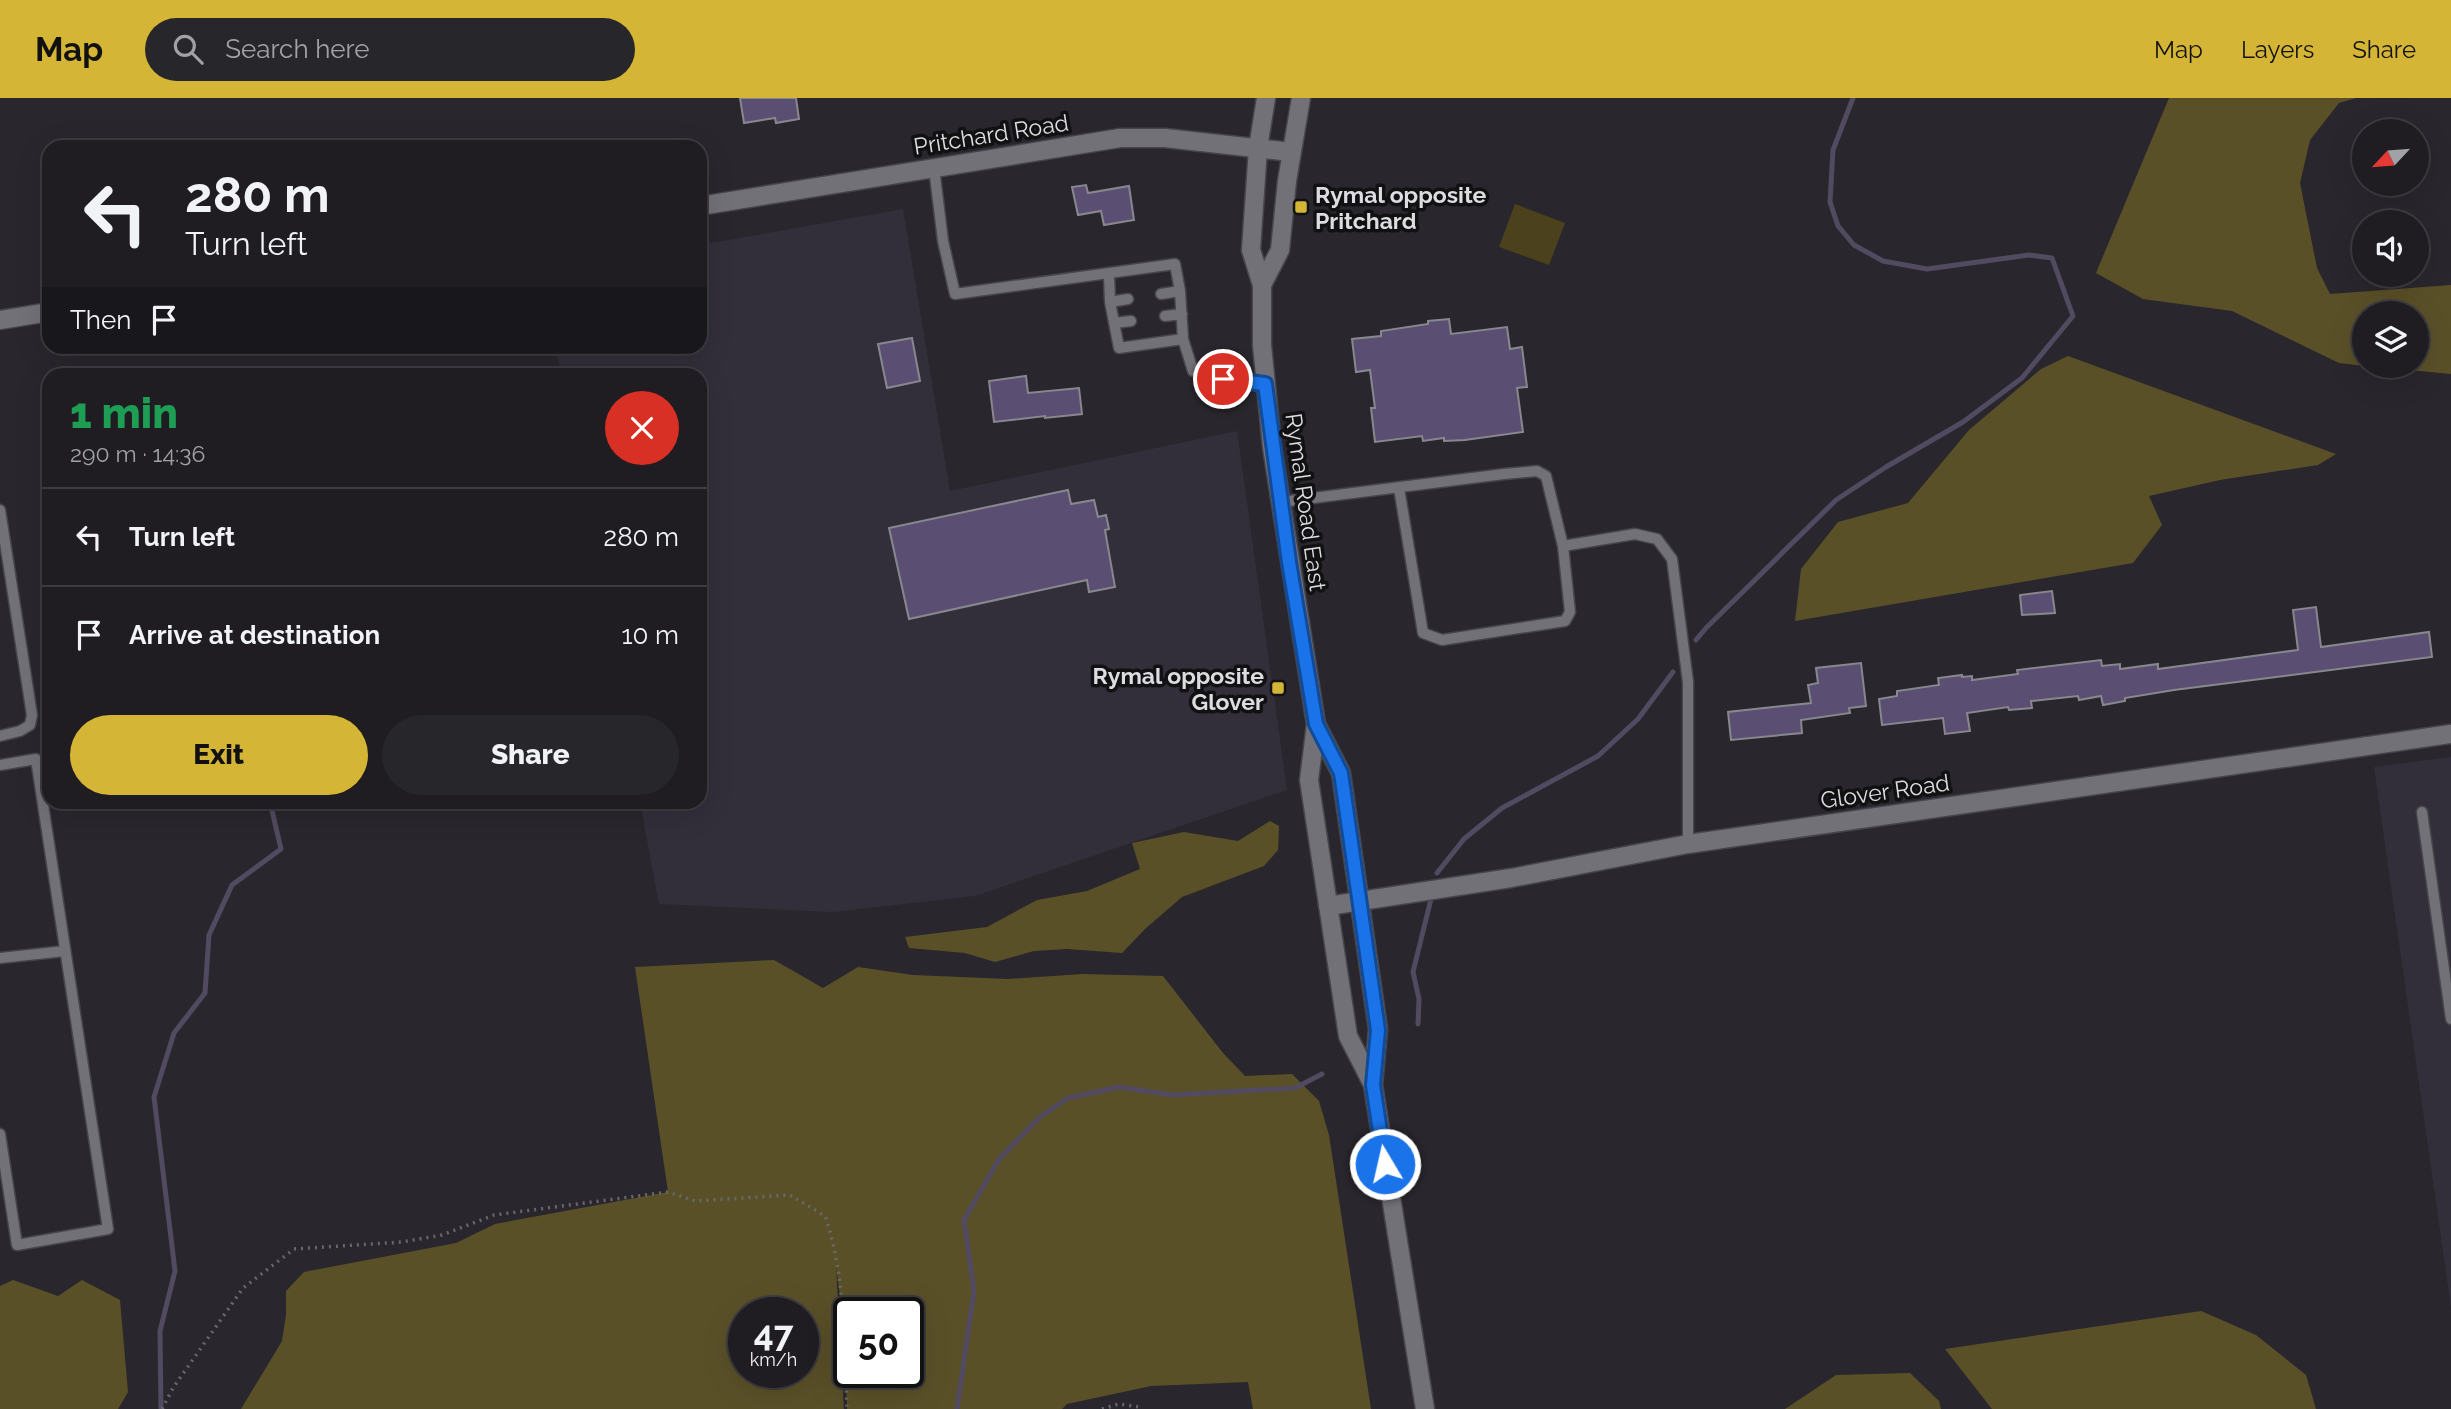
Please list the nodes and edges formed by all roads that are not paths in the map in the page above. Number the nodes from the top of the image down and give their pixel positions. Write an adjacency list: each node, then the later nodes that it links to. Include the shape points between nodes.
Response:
1 (1266, 98): 3 (main road, Rymal Road East)
2 (1301, 98): 4 (main road, Rymal Road East)
3 (1258, 148): 4 (main road, Pritchard Road); 5 (main road, Pritchard Road, via 1120,138); 8 (main road, Rymal Road East, via 1251,250)
4 (1291, 152): 8 (main road, Rymal Road East, via 1280,250)
5 (933, 168): 6 (main road, Pritchard Road); 7 (lane, via 955,294)
6 (707, 205)
7 (1109, 275): 9 (lane, via 1175,264); 12 (lane)
8 (1262, 285): 20 (main road, Rymal Road East)
9 (1180, 291): 10 (lane); 14 (lane)
10 (1161, 294)
11 (1128, 299): 12 (lane)
12 (1110, 302): 18 (lane)
13 (42, 313): 16 (main road)
14 (1182, 314): 15 (lane); 19 (lane)
15 (1165, 316)
16 (0, 320)
17 (1131, 321): 18 (lane)
18 (1114, 323): 19 (lane, via 1119,348)
19 (1183, 339): 20 (lane, via 1192,370 1209,377)
20 (1265, 384): 22 (main road, Rymal Road East)
21 (1399, 488): 22 (lane); 24 (lane, via 1537,471 1546,476); 24 (lane, via 1423,633 1442,640 1565,621 1570,612)
22 (1281, 502): 25 (main road, Rymal Road East)
23 (0, 510): 27 (lane, via 32,715 30,725)
24 (1563, 546): 32 (lane, via 1635,534 1657,539 1672,559 1688,682)
25 (1316, 724): 33 (main road, Rymal Road East, via 1341,773); 34 (main road, Rymal Road East, via 1309,780)
26 (2451, 734): 32 (main road, Glover Road)
27 (0, 736)
28 (0, 765): 29 (lane, via 36,759)
29 (42, 799)
30 (44, 809): 36 (lane)
31 (2422, 812): 35 (lane)
32 (1688, 844): 33 (main road, Glover Road)
33 (1360, 901): 34 (main road, Glover Road); 39 (main road, Rymal Road East, via 1378,1030)
34 (1328, 906): 39 (main road, Rymal Road East, via 1348,1036)
35 (2446, 950): 38 (lane)
36 (65, 951): 37 (lane); 40 (lane, via 108,1229 17,1245)
37 (0, 958)
38 (2451, 1018)
39 (1373, 1085): 41 (main road, Rymal Road East)
40 (0, 1134)
41 (1425, 1409)

